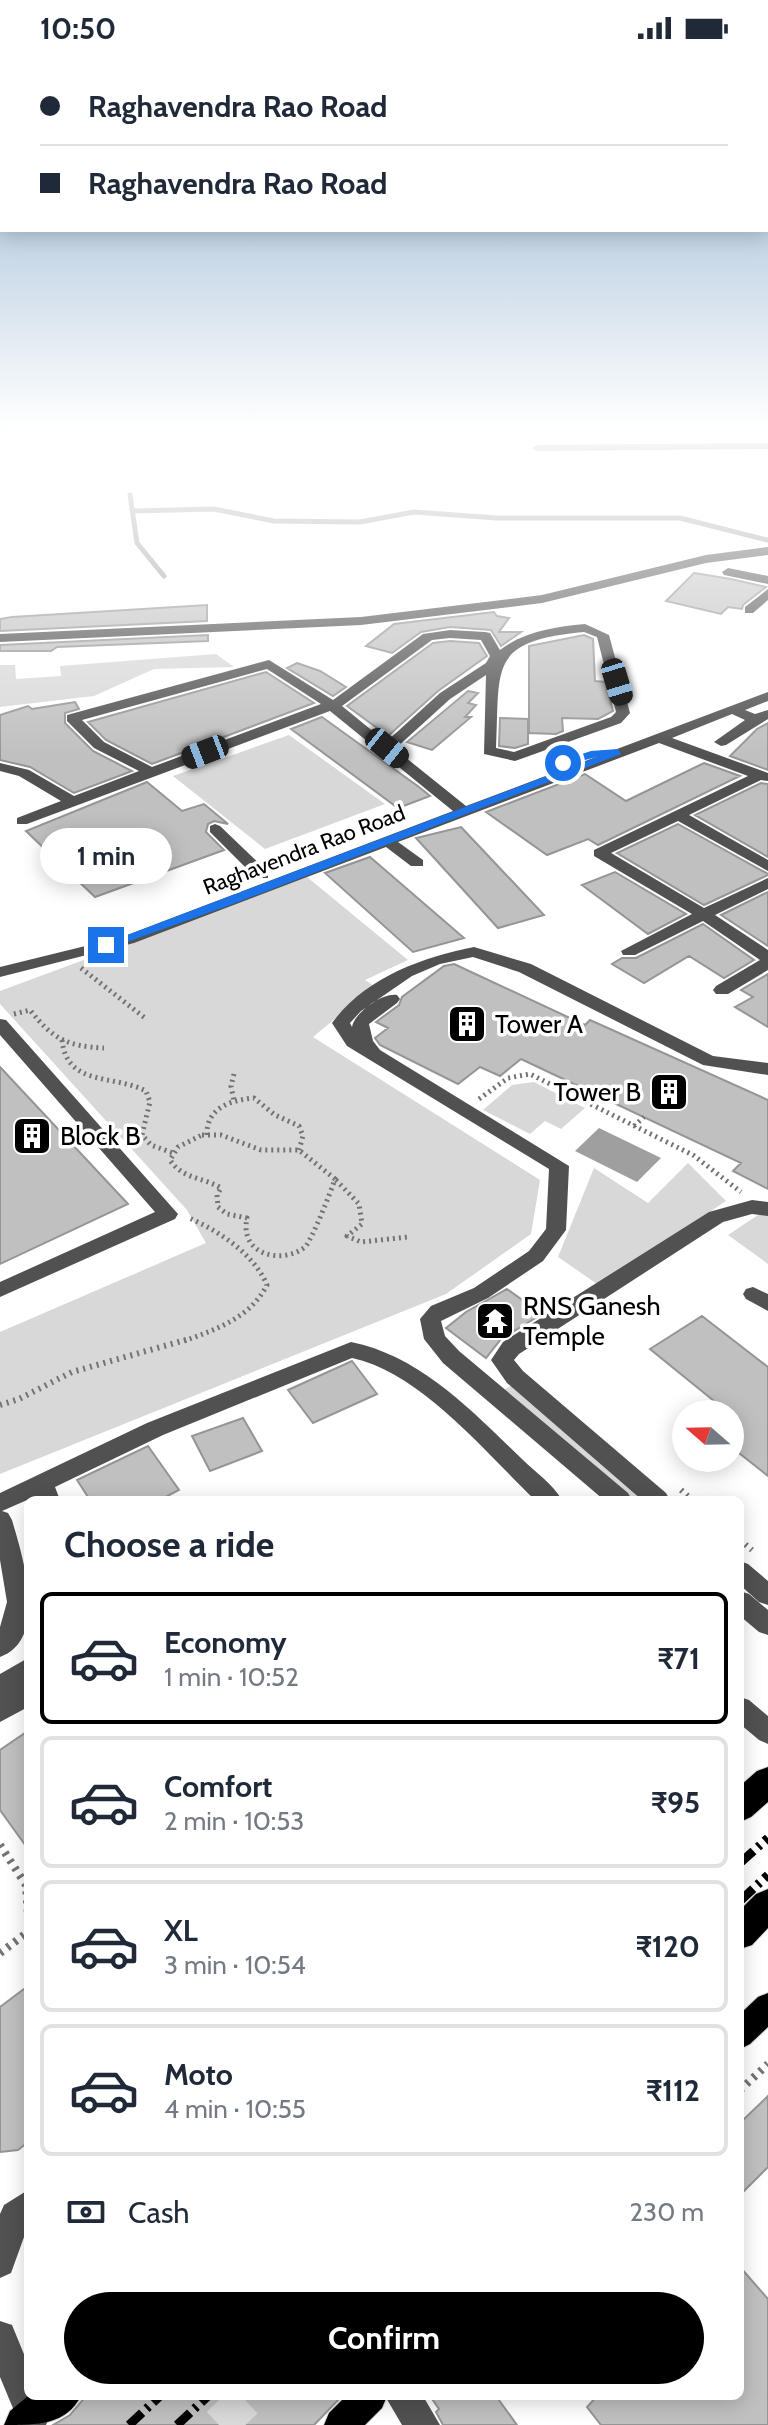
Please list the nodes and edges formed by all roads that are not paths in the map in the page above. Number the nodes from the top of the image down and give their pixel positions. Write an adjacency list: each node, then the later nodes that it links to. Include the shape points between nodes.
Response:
1 (768, 551): 9 (street, via 706,559 542,599 343,622)
2 (728, 572): 3 (street)
3 (768, 580)
4 (768, 593): 5 (street)
5 (749, 610)
6 (532, 623): 10 (street, via 527,634)
7 (456, 624): 8 (street)
8 (467, 636): 10 (street, via 485,636); 12 (street, via 428,637)
9 (0, 638)
10 (493, 651): 18 (street, via 497,656 491,666 445,696)
11 (768, 696): 13 (street, Raghavendra Rao Road)
12 (333, 706): 18 (street); 22 (street); 22 (street, via 269,664 72,718 99,745)
13 (731, 709): 14 (street); 16 (street, Raghavendra Rao Road)
14 (761, 717): 17 (street)
15 (571, 736): 15 (street, via 623,713 603,635 596,630 552,631 520,641 493,670 489,751 515,757); 20 (street)
16 (657, 737): 19 (street, Raghavendra Rao Road); 23 (street)
17 (721, 742)
18 (387, 748): 25 (street)
19 (618, 752): 20 (street, Raghavendra Rao Road); 25 (street, Raghavendra Rao Road)
20 (591, 754): 25 (street, Raghavendra Rao Road)
21 (0, 767): 24 (street, via 24,773)
22 (151, 772): 24 (street)
23 (764, 777): 26 (street)
24 (74, 802): 27 (street)
25 (458, 806): 29 (street, Raghavendra Rao Road); 32 (street, Raghavendra Rao Road)
26 (678, 815): 31 (street); 34 (street, via 599,853)
27 (22, 821)
28 (215, 829): 32 (street)
29 (387, 841): 30 (street); 38 (street, Raghavendra Rao Road, via 128,940)
30 (417, 863)
31 (768, 866)
32 (262, 875): 36 (street, Raghavendra Rao Road, via 106,933)
33 (768, 883): 34 (street)
34 (703, 914): 35 (street); 37 (street)
35 (629, 951)
36 (0, 958)
37 (768, 961): 39 (street)
38 (0, 972)
39 (722, 990)
40 (391, 999): 42 (street, via 360,1023 364,1041)
41 (1, 1025): 45 (street, via 168,1214)
42 (375, 1055): 43 (street, via 353,1042 341,1023 355,1007 406,972 474,952 525,968 709,1061); 47 (street, via 559,1166 556,1230 536,1256 430,1319 435,1339)
43 (768, 1069)
44 (760, 1208): 46 (street, via 716,1217 511,1348 502,1360)
45 (0, 1290)
46 (515, 1377): 47 (street); 53 (street)
47 (490, 1391): 52 (street)
48 (46, 1490): 50 (street); 51 (street, via 155,1429 351,1350 363,1350 427,1387)
49 (24, 1496): 54 (street)
50 (25, 1496)
51 (546, 1496)
52 (615, 1496)
53 (653, 1496)
54 (0, 1503)
55 (0, 1520): 60 (street, via 20,1605 14,1629)
56 (744, 1574): 57 (street)
57 (768, 1595)
58 (744, 1604): 59 (street)
59 (768, 1625)
60 (0, 1646)
61 (24, 1672): 62 (street)
62 (0, 1687)
63 (24, 1696): 64 (street)
64 (0, 1711)
65 (744, 1711): 66 (street)
66 (768, 1732)
67 (768, 1905): 68 (highway)
68 (744, 1929)
69 (768, 2007): 70 (main road)
70 (744, 2030)
71 (22, 2211): 72 (street)
72 (0, 2262)
73 (0, 2337): 74 (street)
74 (24, 2372)
75 (366, 2400): 77 (main road)
76 (405, 2400): 78 (street)
77 (341, 2425)
78 (423, 2425)

